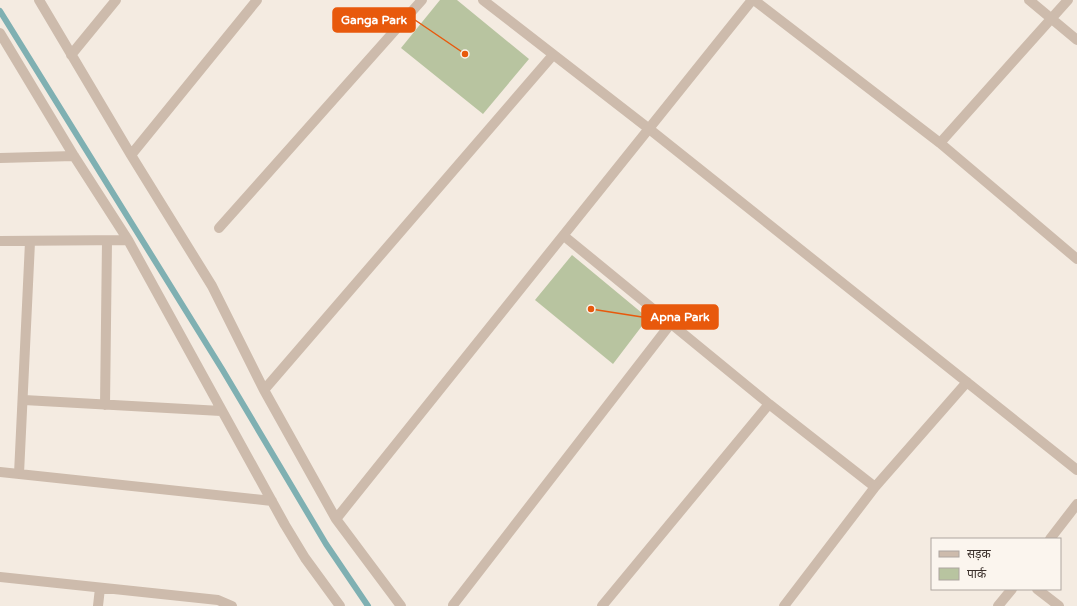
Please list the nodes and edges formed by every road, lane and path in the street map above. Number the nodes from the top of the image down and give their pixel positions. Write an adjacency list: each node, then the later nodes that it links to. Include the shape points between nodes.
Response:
1 (39, 0): 12 (street)
2 (116, 0): 12 (street)
3 (257, 0): 16 (street)
4 (422, 0): 19 (street)
5 (483, 0): 13 (street)
6 (753, 0): 14 (street); 15 (street)
7 (1029, 0): 9 (street)
8 (1068, 0): 9 (street)
9 (1052, 19): 11 (street); 15 (street)
10 (0, 33): 17 (street)
11 (1077, 40)
12 (71, 55): 16 (street)
13 (553, 55): 14 (street); 28 (street)
14 (648, 128): 20 (street); 27 (street)
15 (940, 143): 25 (street)
16 (131, 155): 28 (street, via 212,286)
17 (74, 156): 18 (street); 21 (street)
18 (0, 158)
19 (220, 228)
20 (564, 236): 26 (street); 39 (street)
21 (128, 240): 23 (street); 32 (street)
22 (0, 241): 24 (street)
23 (107, 241): 24 (street); 31 (street)
24 (30, 242): 29 (street)
25 (1077, 258)
26 (672, 322): 30 (street); 45 (street)
27 (967, 382): 33 (street); 36 (street)
28 (264, 390): 39 (street)
29 (24, 400): 31 (street); 35 (street)
30 (769, 404): 36 (street); 50 (street)
31 (105, 405): 32 (street)
32 (222, 411): 37 (street)
33 (1077, 470)
34 (0, 472): 35 (street)
35 (20, 474): 37 (street)
36 (875, 487): 51 (street)
37 (272, 501): 48 (street, via 305,558)
38 (1077, 504): 40 (street)
39 (336, 519): 49 (street)
40 (1051, 538)
41 (0, 577): 42 (street)
42 (100, 588): 46 (street); 47 (street, via 218,600)
43 (1011, 590): 52 (street)
44 (1038, 590): 53 (street)
45 (453, 605)
46 (98, 606)
47 (232, 606)
48 (340, 606)
49 (401, 606)
50 (602, 606)
51 (784, 606)
52 (998, 606)
53 (1059, 606)

